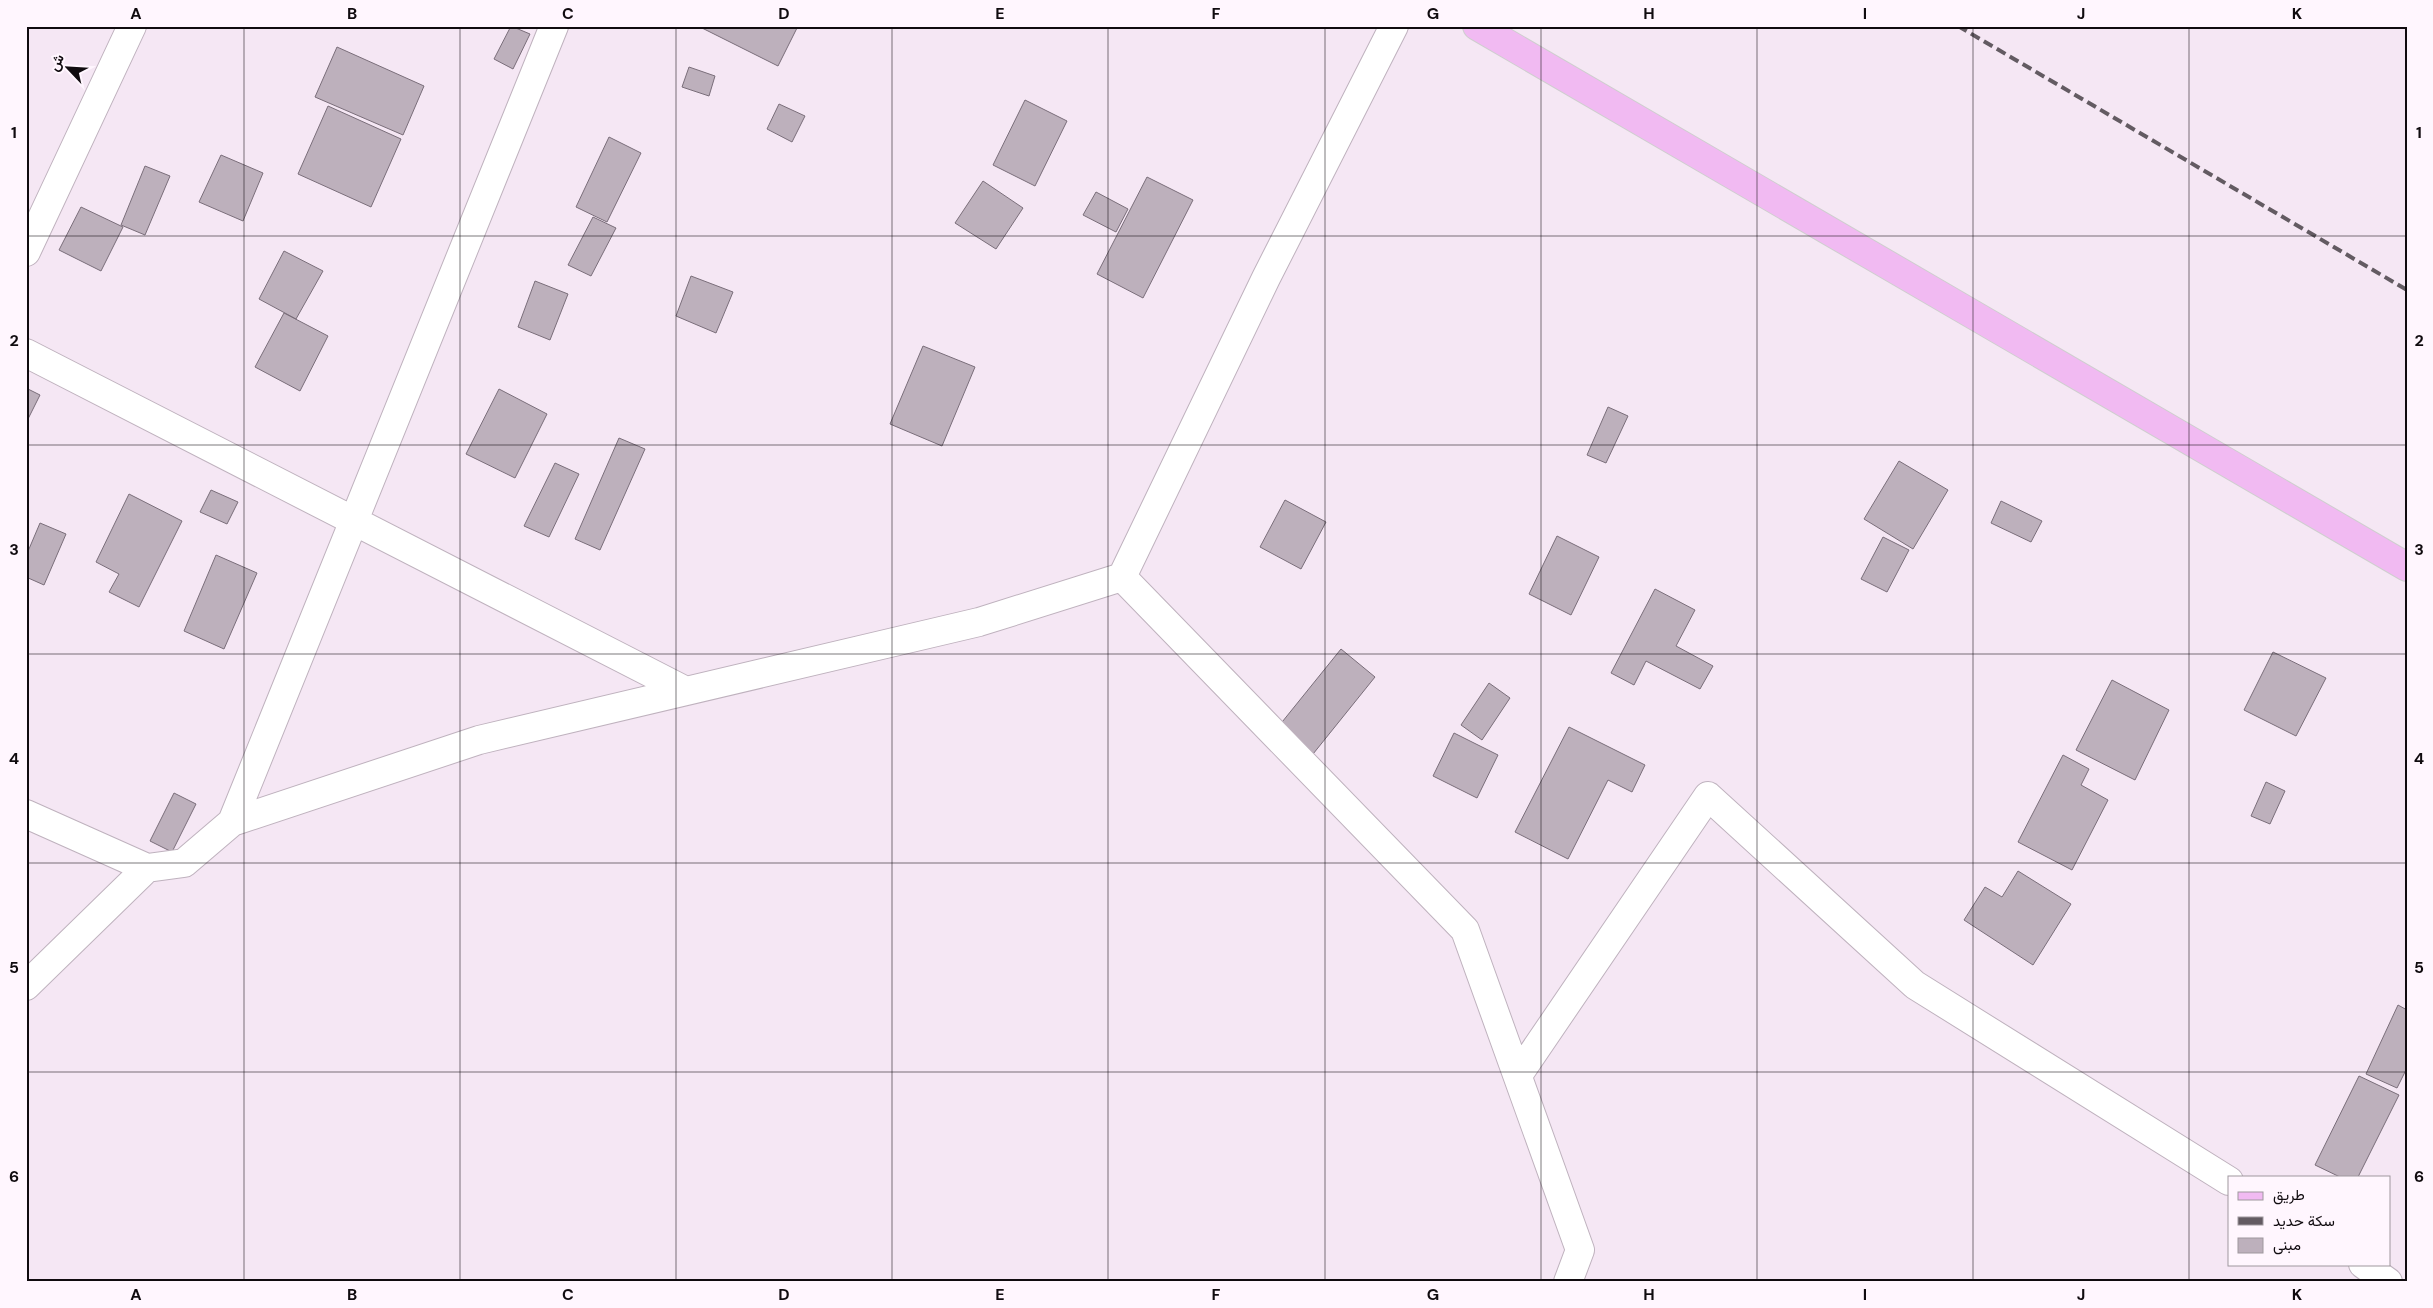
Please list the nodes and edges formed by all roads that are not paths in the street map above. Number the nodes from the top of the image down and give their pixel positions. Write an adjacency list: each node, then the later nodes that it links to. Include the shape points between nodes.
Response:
1 (132, 26): 5 (street)
2 (554, 26): 7 (street)
3 (1394, 26): 9 (street, via 1266,278)
4 (1477, 26): 8 (main road)
5 (26, 252)
6 (26, 353): 7 (street)
7 (354, 522): 10 (street); 12 (street)
8 (2407, 567)
9 (1122, 577): 10 (street, via 979,622); 15 (street, via 1465,930)
10 (686, 691): 12 (street, via 479,740)
11 (26, 814): 13 (street)
12 (232, 822): 13 (street, via 184,863)
13 (147, 868): 14 (street)
14 (26, 986)
15 (1518, 1075): 16 (street, via 1708,796 1915,985); 18 (street, via 1580,1250)
16 (2228, 1180)
17 (2366, 1266): 19 (street)
18 (1568, 1282)
19 (2388, 1282)

